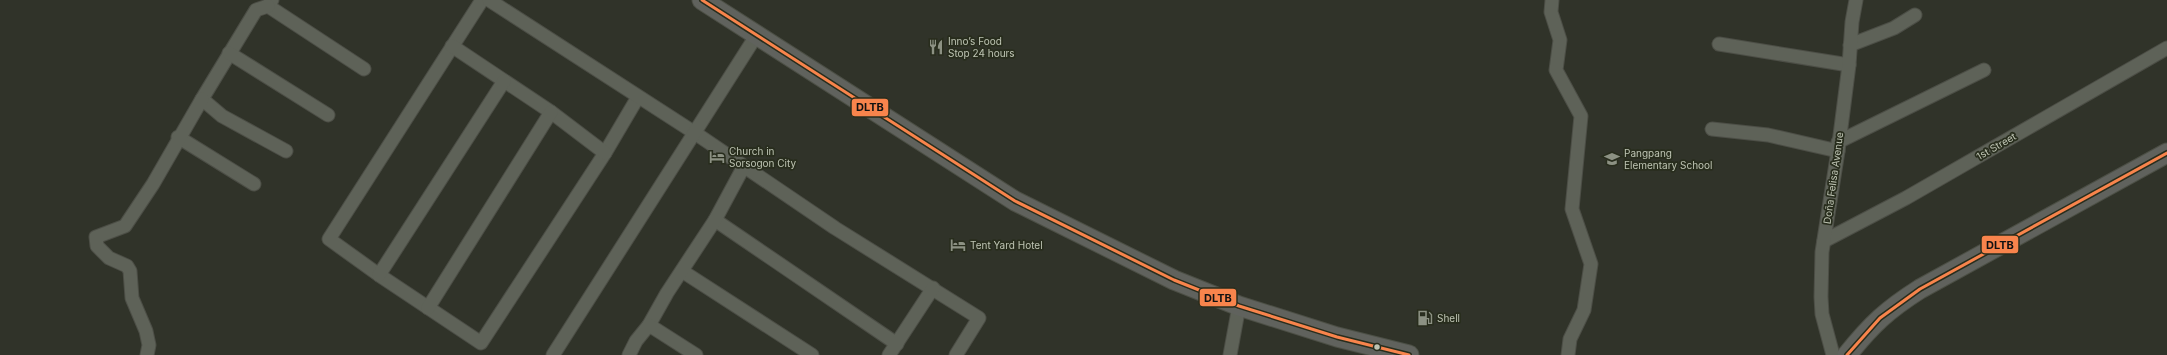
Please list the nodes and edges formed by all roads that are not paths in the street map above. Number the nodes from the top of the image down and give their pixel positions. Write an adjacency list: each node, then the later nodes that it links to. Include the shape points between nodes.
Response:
1 (482, 0): 11 (street)
2 (489, 0): 18 (street)
3 (702, 0): 8 (highway)
4 (1552, 0): 49 (street, via 1551,12 1560,40 1556,70 1581,116 1572,209 1591,264 1584,310 1570,339)
5 (1856, 0): 10 (street, Doña Felisa Avenue)
6 (270, 3): 13 (street, via 256,10); 15 (street)
7 (1915, 15): 10 (street, via 1894,28)
8 (756, 36): 23 (street); 36 (highway, via 1015,201 1174,280)
9 (1719, 44): 14 (street)
10 (1850, 45): 14 (street, Doña Felisa Avenue)
11 (452, 46): 17 (street); 34 (street, via 329,239)
12 (2167, 48): 32 (street, 1st Street, via 1906,198)
13 (229, 53): 19 (street); 21 (street)
14 (1849, 65): 25 (street, Doña Felisa Avenue)
15 (364, 69)
16 (1984, 70): 25 (street)
17 (504, 81): 20 (street); 34 (street)
18 (638, 97): 23 (street); 27 (street)
19 (202, 99): 24 (street); 26 (street, via 222,116)
20 (551, 112): 27 (street); 37 (street)
21 (328, 115)
22 (1712, 129): 25 (street)
23 (695, 133): 29 (street); 41 (street)
24 (178, 138): 30 (street); 40 (street, via 151,187 125,226 96,237 96,246 109,258 127,266 130,271 132,298 149,346)
25 (1838, 147): 32 (street, Doña Felisa Avenue)
26 (286, 151)
27 (605, 153): 37 (street, via 481,344)
28 (2167, 153): 51 (highway, via 1920,288 1888,310)
29 (743, 168): 31 (street); 35 (street, via 834,228)
30 (254, 184)
31 (715, 220): 33 (street); 39 (street)
32 (1824, 241): 50 (street, Doña Felisa Avenue, via 1822,314)
33 (682, 271): 38 (street); 44 (street)
34 (379, 275): 37 (street)
35 (933, 288): 39 (street); 46 (street, via 979,318)
36 (1239, 306): 47 (street); 48 (highway, via 1337,337)
37 (428, 308)
38 (649, 324): 42 (street); 43 (street)
39 (897, 344): 45 (street)
40 (147, 355)
41 (553, 355)
42 (629, 355)
43 (696, 355)
44 (812, 355)
45 (889, 355)
46 (956, 355)
47 (1230, 355)
48 (1409, 355)
49 (1568, 355)
50 (1833, 355)
51 (1847, 355)

